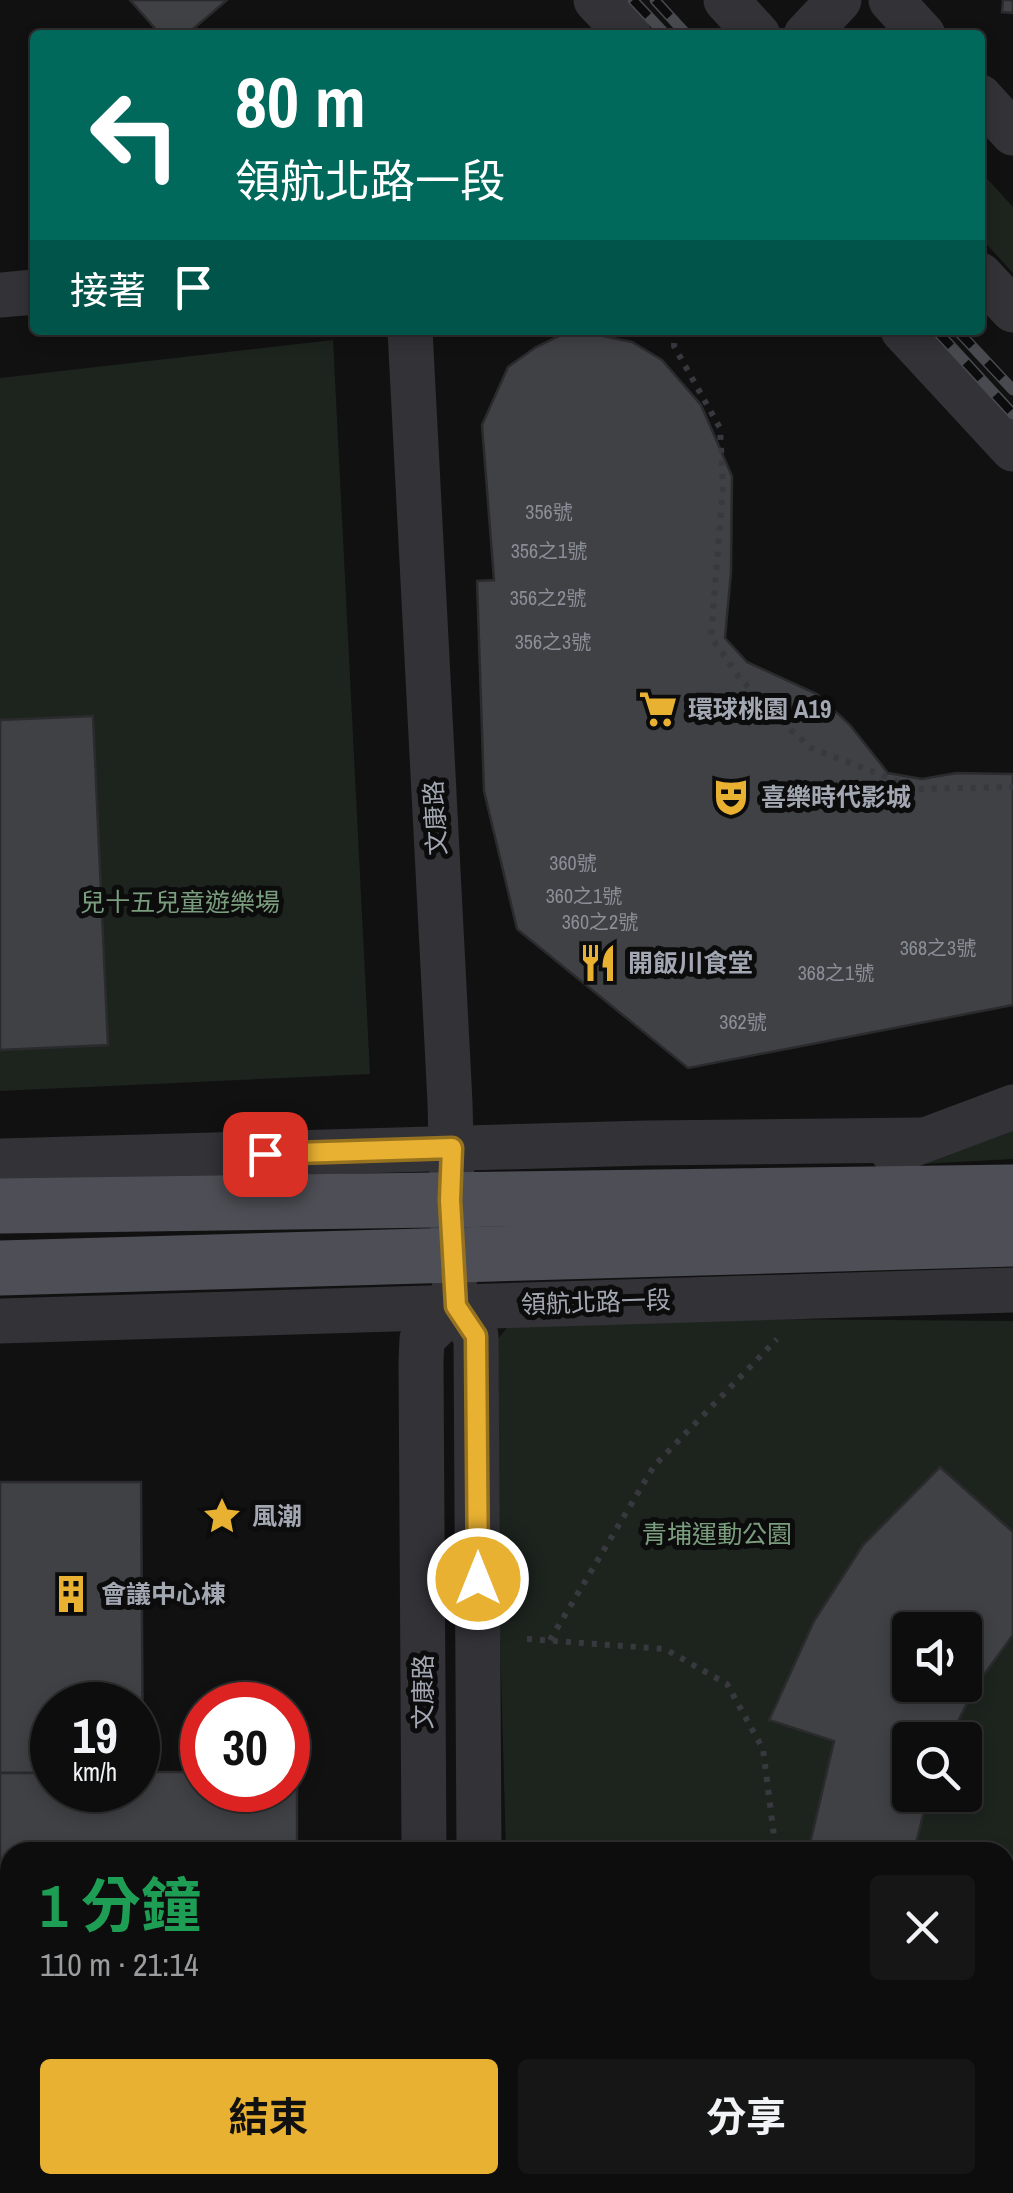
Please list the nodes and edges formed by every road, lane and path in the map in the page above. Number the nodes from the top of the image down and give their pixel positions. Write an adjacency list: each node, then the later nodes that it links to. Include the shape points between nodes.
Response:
1 (596, 0): 5 (street)
2 (726, 0): 6 (street)
3 (839, 0): 7 (street)
4 (891, 0): 8 (street)
5 (624, 30)
6 (753, 30)
7 (811, 30)
8 (919, 30)
9 (985, 102): 10 (street)
10 (1013, 133)
11 (985, 280): 14 (street)
12 (30, 292): 13 (street)
13 (0, 295)
14 (1013, 310)
15 (410, 335): 24 (street, 文康路)
16 (675, 335): 19 (path, via 674,346 720,428 723,486 711,636 739,677 811,748 918,789)
17 (908, 335): 18 (street)
18 (1013, 449)
19 (1013, 788)
20 (1013, 1107): 21 (street)
21 (922, 1140): 22 (street); 26 (street, via 887,1154)
22 (647, 1143): 24 (street); 26 (street)
23 (0, 1161): 24 (street)
24 (451, 1174): 26 (main road); 27 (main road); 30 (street, 文康路)
25 (1013, 1192): 26 (main road)
26 (838, 1195)
27 (0, 1206)
28 (1013, 1238): 30 (main road, 領航北路一段)
29 (0, 1268): 30 (main road, 領航北路一段)
30 (454, 1282): 31 (street, 領航北路一段); 32 (street, 領航北路一段); 36 (street, 文康路, via 422,1339); 37 (street, 文康路, via 476,1336)
31 (1013, 1290)
32 (0, 1321)
33 (777, 1339): 35 (path, via 654,1466)
34 (528, 1638): 35 (path)
35 (550, 1640): 38 (path, via 665,1649 727,1684 763,1748)
36 (424, 1842)
37 (479, 1842)
38 (775, 1842)

